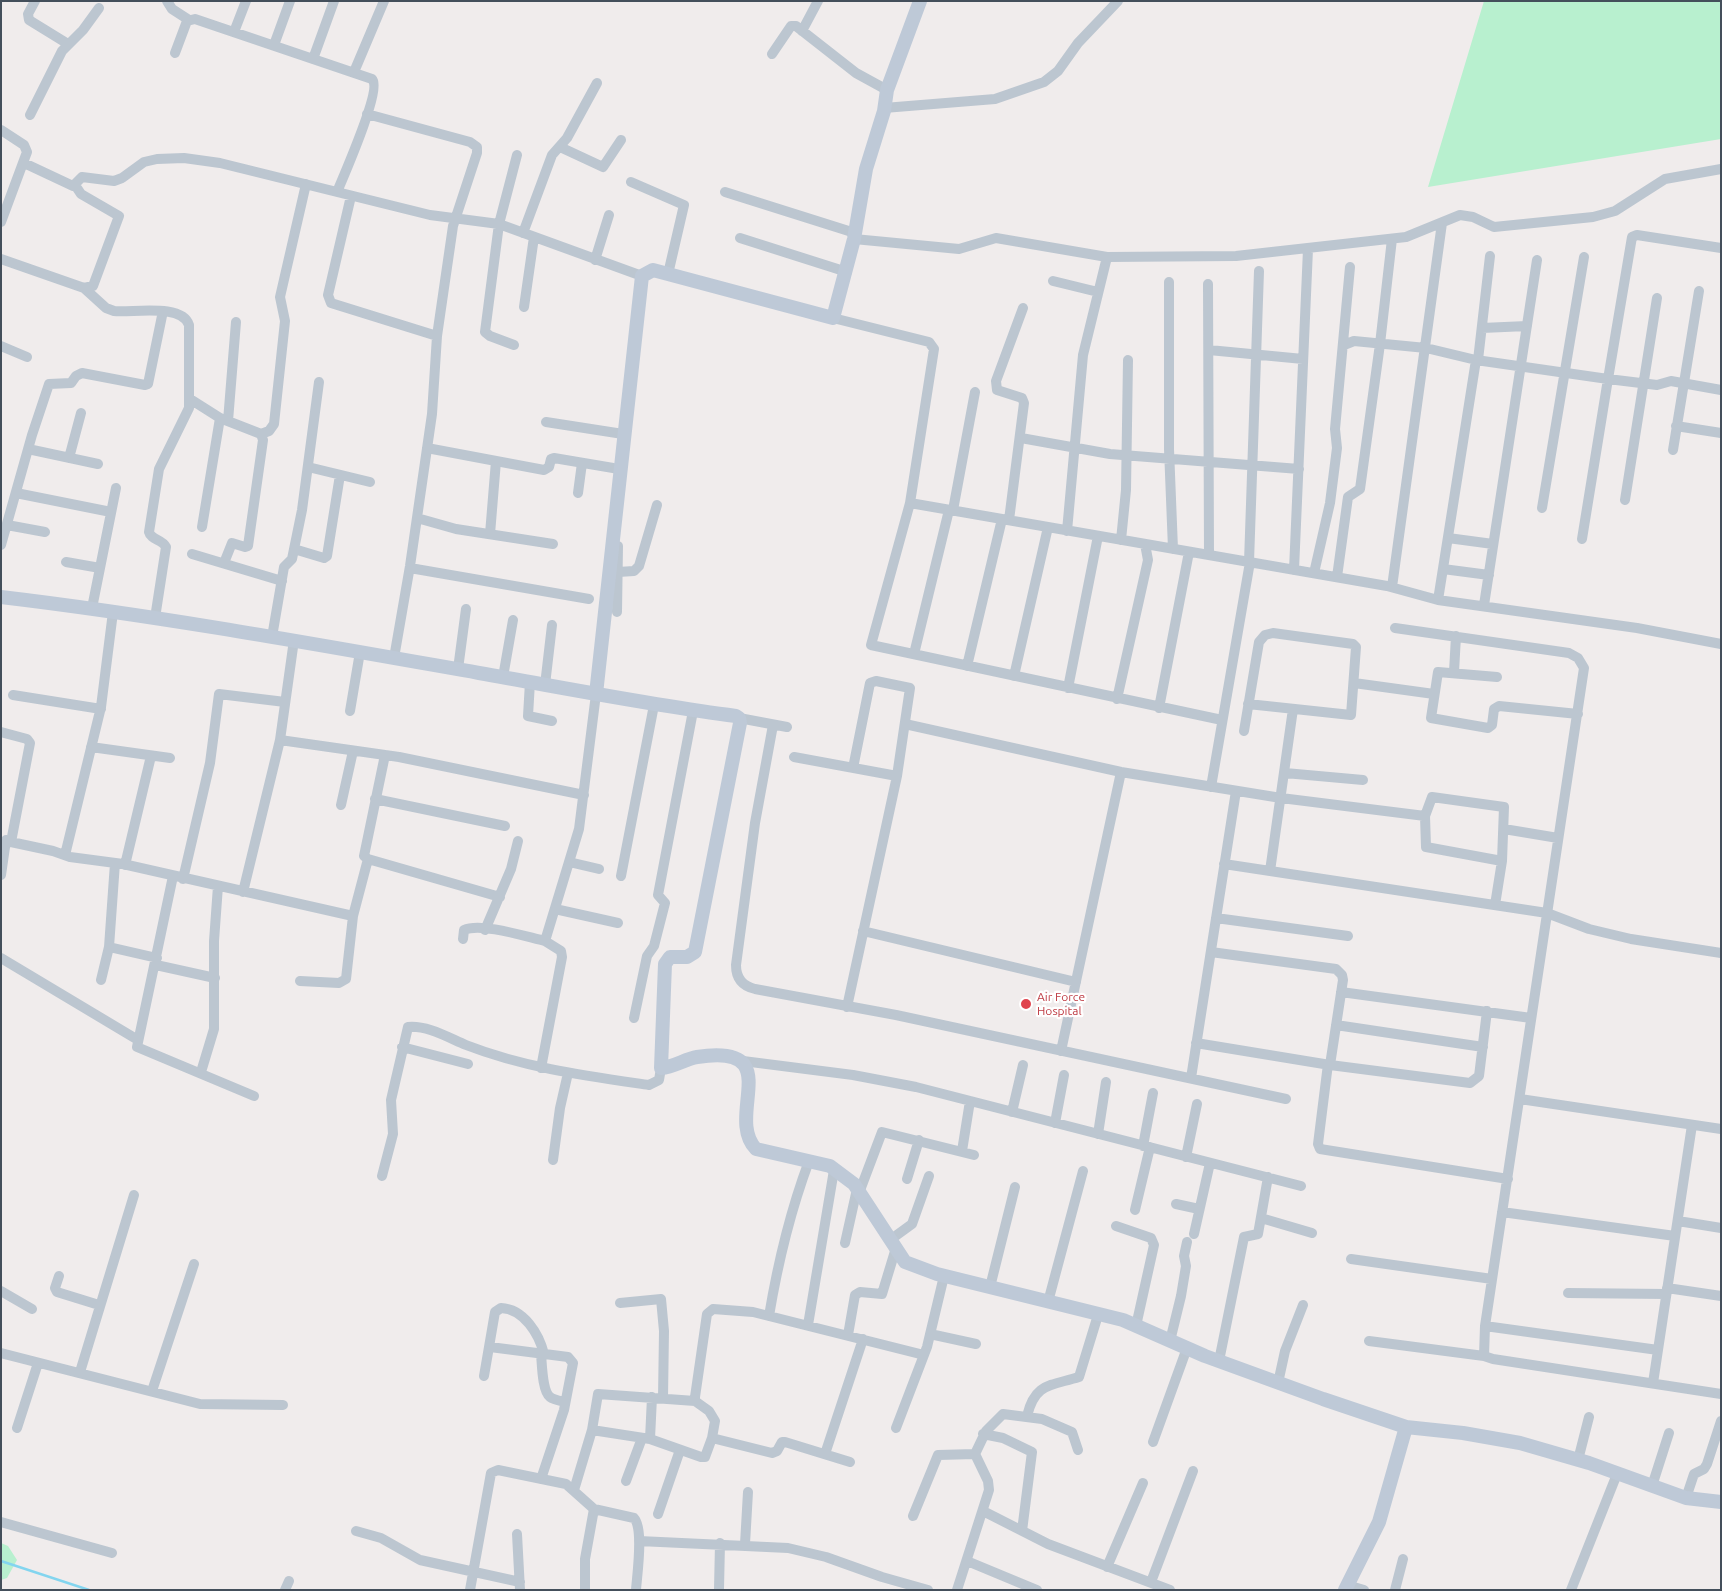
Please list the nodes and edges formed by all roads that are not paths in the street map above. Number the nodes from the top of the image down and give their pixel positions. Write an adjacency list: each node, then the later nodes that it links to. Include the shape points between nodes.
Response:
1 (35, 1): 14 (street, via 28,14 29,20)
2 (167, 1): 11 (street, via 172,9)
3 (246, 1): 13 (street)
4 (290, 1): 15 (street)
5 (334, 1): 18 (street)
6 (384, 1): 19 (street)
7 (818, 1): 12 (street)
8 (920, 1): 21 (street)
9 (1118, 1): 22 (street, via 1078,43 1058,71 1044,82 995,99)
10 (99, 8): 14 (street)
11 (189, 20): 13 (street, via 195,19); 16 (street)
12 (802, 31): 17 (street, via 791,26); 21 (street, via 856,73)
13 (234, 32): 15 (street)
14 (68, 44): 24 (street)
15 (274, 46): 18 (street)
16 (175, 53)
17 (772, 54)
18 (313, 59): 19 (street)
19 (354, 72): 23 (street, via 375,82)
20 (597, 83): 27 (street)
21 (887, 90): 22 (street)
22 (884, 108): 43 (street, via 866,169)
23 (367, 114): 34 (street); 38 (street, via 474,144 478,153)
24 (30, 115)
25 (1, 130): 29 (street, via 24,145 27,152)
26 (621, 140): 27 (street, via 603,167)
27 (560, 147): 42 (street, via 552,155)
28 (517, 155): 41 (street)
29 (24, 163): 33 (street, via 71,186); 39 (street)
30 (1721, 169): 40 (street, via 1665,179 1615,211 1593,217 1494,227 1460,216)
31 (631, 182): 58 (street, via 684,205)
32 (306, 184): 33 (street, via 220,163 184,158 150,160 122,178 105,181 82,177); 34 (street); 100 (street, via 280,297 285,321 274,424 270,430)
33 (75, 185): 63 (street, via 81,194 120,216 93,286)
34 (337, 192): 36 (street)
35 (725, 192): 43 (street)
36 (351, 196): 38 (street); 74 (street, via 329,299 334,305)
37 (609, 215): 53 (street)
38 (456, 220): 41 (street); 74 (street, via 452,226)
39 (1, 222)
40 (1442, 223): 46 (street); 79 (street)
41 (499, 224): 42 (street); 76 (street, via 485,332)
42 (523, 233): 44 (street)
43 (855, 236): 50 (street, via 959,249 996,238); 57 (street)
44 (534, 237): 53 (street); 67 (street)
45 (740, 238): 57 (street)
46 (1392, 239): 48 (street); 75 (street)
47 (1721, 248): 88 (street, via 1637,236 1632,238)
48 (1308, 249): 50 (street, via 1236,256); 83 (street)
49 (1490, 256): 73 (street)
50 (1107, 257): 65 (street)
51 (1584, 257): 87 (street)
52 (1, 259): 63 (street)
53 (595, 260): 59 (street)
54 (1538, 260): 72 (street)
55 (1350, 267): 77 (street)
56 (1259, 271): 81 (street)
57 (846, 272): 70 (street)
58 (668, 274): 59 (street, via 653,270); 70 (street)
59 (642, 276): 101 (street)
60 (1053, 280): 65 (street)
61 (1169, 282): 109 (street)
62 (1208, 284): 80 (street)
63 (84, 288): 69 (street, via 114,312)
64 (1699, 291): 90 (street)
65 (1098, 292): 103 (street, via 1083,355)
66 (1657, 298): 91 (street)
67 (524, 307)
68 (1023, 308): 102 (street, via 995,385 1000,392 1024,400)
69 (163, 311): 94 (street, via 183,317 189,325); 105 (street, via 148,384 82,373 71,382 52,382 47,387)
70 (833, 318): 124 (street, via 929,342 934,349)
71 (236, 322): 96 (street)
72 (1526, 326): 73 (street); 86 (street)
73 (1482, 328): 85 (street)
74 (437, 336): 104 (street)
75 (1380, 344): 77 (street, via 1354,341); 79 (street); 161 (street, via 1360,489 1348,497)
76 (514, 345)
77 (1344, 345): 159 (street, via 1331,494)
78 (1, 346): 82 (street)
79 (1426, 348): 85 (street); 163 (street)
80 (1209, 350): 81 (street); 111 (street)
81 (1256, 354): 83 (street); 114 (street)
82 (27, 357)
83 (1304, 359): 117 (street)
84 (1128, 360): 107 (street)
85 (1477, 360): 86 (street); 139 (street)
86 (1520, 366): 87 (street); 144 (street)
87 (1564, 372): 88 (street); 126 (street)
88 (1608, 379): 91 (street); 141 (street)
89 (319, 382): 115 (street)
90 (1684, 383): 91 (street); 92 (street); 98 (street)
91 (1644, 384): 123 (street)
92 (1721, 390)
93 (975, 392): 127 (street)
94 (190, 399): 96 (street); 172 (street, via 185,419 159,469 149,532 166,547)
95 (81, 413): 108 (street)
96 (224, 419): 100 (street); 133 (street)
97 (546, 422): 101 (street)
98 (1676, 426): 99 (street); 106 (street)
99 (1721, 433)
100 (260, 434): 153 (street, via 263,449 248,546 232,543)
101 (623, 434): 116 (street)
102 (1021, 438): 103 (street); 131 (street)
103 (1074, 446): 107 (street); 135 (street)
104 (427, 448): 110 (street); 129 (street)
105 (28, 449): 108 (street); 121 (street)
106 (1672, 450)
107 (1126, 455): 109 (street); 140 (street)
108 (70, 458): 113 (street)
109 (1169, 460): 111 (street); 147 (street)
110 (496, 461): 112 (street, via 544,470 552,459); 137 (street)
111 (1207, 462): 114 (street); 150 (street)
112 (582, 463): 116 (street); 122 (street)
113 (98, 464)
114 (1252, 465): 117 (street); 152 (street)
115 (308, 467): 118 (street); 146 (street)
116 (619, 469): 193 (street)
117 (1299, 469): 157 (street)
118 (340, 475): 119 (street); 146 (street, via 327,556 324,558)
119 (370, 482)
120 (116, 488): 128 (street)
121 (16, 493): 128 (street); 132 (street)
122 (578, 494)
123 (1625, 500)
124 (910, 503): 127 (street); 181 (street, via 871,645)
125 (657, 505): 158 (street, via 639,566 634,571)
126 (1542, 508)
127 (951, 510): 131 (street); 181 (street)
128 (111, 512): 154 (street)
129 (417, 518): 137 (street); 155 (street)
130 (618, 520): 158 (street)
131 (1006, 520): 134 (street); 183 (street)
132 (7, 525): 136 (street); 145 (street)
133 (202, 527)
134 (1048, 527): 135 (street); 186 (street)
135 (1067, 531): 138 (street)
136 (45, 532)
137 (490, 534): 142 (street)
138 (1098, 536): 140 (street); 192 (street)
139 (1448, 538): 144 (street); 156 (street)
140 (1121, 540): 143 (street)
141 (1582, 540)
142 (553, 544)
143 (1145, 544): 147 (street); 196 (street, via 1148,560)
144 (1493, 544): 160 (street)
145 (1, 545)
146 (294, 549): 162 (street, via 292,559 284,567)
147 (1173, 549): 148 (street)
148 (1190, 552): 150 (street); 200 (street)
149 (192, 554): 153 (street)
150 (1209, 555): 152 (street)
151 (66, 562): 154 (street)
152 (1249, 562): 157 (street); 207 (street)
153 (224, 564): 162 (street)
154 (100, 568): 168 (street)
155 (410, 568): 165 (street); 182 (street)
156 (1443, 568): 160 (street); 166 (street)
157 (1294, 570): 159 (street)
158 (618, 572): 171 (street)
159 (1314, 573): 161 (street)
160 (1489, 575): 167 (street)
161 (1336, 577): 163 (street)
162 (282, 581): 176 (street)
163 (1392, 587): 166 (street)
164 (1, 597): 168 (street)
165 (589, 599)
166 (1438, 600): 167 (street)
167 (1484, 605): 179 (street)
168 (92, 608): 170 (street)
169 (466, 609): 184 (street)
170 (113, 612): 172 (street); 201 (street)
171 (617, 612)
172 (155, 618): 176 (street)
173 (513, 620): 187 (street)
174 (552, 625): 191 (street)
175 (1395, 628): 177 (street)
176 (272, 636): 178 (street)
177 (1456, 636): 185 (street); 205 (street, via 1554,650 1578,658 1584,668)
178 (294, 640): 180 (street); 197 (street)
179 (1721, 644)
180 (360, 652): 182 (street); 204 (street)
181 (914, 654): 183 (street)
182 (394, 658): 184 (street)
183 (968, 666): 186 (street)
184 (458, 669): 187 (street)
185 (1454, 672): 188 (street); 194 (street, via 1438,672)
186 (1014, 676): 192 (street)
187 (503, 677): 189 (street)
188 (1497, 677)
189 (530, 682): 191 (street); 208 (street, via 528,716)
190 (1354, 682): 194 (street); 198 (street, via 1355,645 1268,633 1259,642); 202 (street, via 1351,715)
191 (545, 685): 193 (street)
192 (1068, 688): 196 (street)
193 (596, 694): 199 (street); 228 (street)
194 (1434, 694): 205 (street, via 1431,718 1488,728 1492,725 1494,709 1499,706)
195 (13, 695): 201 (street)
196 (1117, 699): 200 (street)
197 (285, 702): 214 (street); 248 (street, via 219,694 210,763)
198 (1248, 704): 202 (street); 212 (street)
199 (654, 705): 203 (street); 247 (street)
200 (1158, 708): 207 (street)
201 (101, 709): 215 (street)
202 (1294, 709): 223 (street)
203 (693, 710): 206 (street); 275 (street, via 658,895 665,903 654,946 647,956)
204 (350, 711)
205 (1578, 714): 235 (street)
206 (739, 718): 210 (street); 288 (street, via 695,952 687,957 670,957 665,964)
207 (1222, 720): 226 (street)
208 (552, 721)
209 (906, 724): 221 (street, via 910,688 872,681); 222 (street); 224 (street)
210 (773, 725): 211 (street); 273 (street, via 755,822 736,971 747,987)
211 (787, 727)
212 (1244, 731)
213 (1, 732): 236 (street, via 23,737 30,743)
214 (280, 740): 216 (street); 250 (street)
215 (91, 747): 218 (street); 238 (street)
216 (353, 750): 217 (street); 231 (street)
217 (385, 755): 228 (street); 230 (street)
218 (151, 756): 220 (street); 242 (street)
219 (794, 757): 221 (street)
220 (170, 758)
221 (853, 768): 224 (street)
222 (1121, 772): 226 (street); 271 (street)
223 (1285, 773): 225 (street); 229 (street)
224 (897, 776): 259 (street)
225 (1362, 780)
226 (1210, 787): 227 (street)
227 (1236, 791): 229 (street); 243 (street)
228 (584, 795): 241 (street)
229 (1281, 798): 232 (street); 245 (street)
230 (375, 799): 233 (street); 239 (street, via 363,853)
231 (341, 805)
232 (1425, 816): 234 (street, via 1429,800 1435,796 1501,805 1506,810); 240 (street, via 1424,845 1429,849)
233 (506, 826)
234 (1504, 829): 235 (street); 240 (street)
235 (1558, 838): 254 (street)
236 (6, 840): 238 (street); 246 (street)
237 (518, 841): 251 (street)
238 (65, 855): 242 (street)
239 (368, 859): 251 (street); 255 (street)
240 (1502, 861): 252 (street)
241 (569, 862): 244 (street); 253 (street)
242 (120, 864): 248 (street); 263 (street)
243 (1224, 864): 245 (street); 256 (street)
244 (599, 869)
245 (1270, 871): 252 (street)
246 (1, 875)
247 (621, 876)
248 (178, 877): 249 (street); 267 (street)
249 (218, 886): 250 (street); 268 (street)
250 (243, 892): 255 (street)
251 (500, 897): 258 (street)
252 (1495, 905): 254 (street)
253 (555, 909): 257 (street); 262 (street)
254 (1547, 913): 265 (street, via 1603,932); 276 (street)
255 (354, 916): 270 (street, via 344,982)
256 (1216, 918): 260 (street); 264 (street)
257 (618, 923)
258 (485, 930): 261 (street, via 467,929); 262 (street)
259 (864, 931): 271 (street); 273 (street)
260 (1348, 936)
261 (463, 939)
262 (545, 942): 287 (street, via 561,951 562,957)
263 (109, 946): 267 (street); 269 (street)
264 (1211, 952): 272 (street, via 1336,969 1342,975); 279 (street)
265 (1721, 953)
266 (1, 958): 278 (street)
267 (156, 961): 268 (street); 278 (street)
268 (215, 978): 289 (street, via 214,1034)
269 (101, 980)
270 (300, 981)
271 (1076, 982): 282 (street)
272 (1341, 992): 274 (street); 277 (street)
273 (848, 1007): 282 (street)
274 (1487, 1012): 276 (street); 281 (street)
275 (634, 1018)
276 (1532, 1018): 297 (street)
277 (1336, 1025): 281 (street); 285 (street)
278 (138, 1040): 289 (street, via 139,1048)
279 (1196, 1043): 285 (street); 292 (street)
280 (402, 1047): 284 (street); 287 (street, via 406,1029 411,1027 429,1030 485,1052); 315 (street, via 392,1100 393,1134)
281 (1483, 1047): 285 (street, via 1479,1076 1470,1083)
282 (1061, 1051): 292 (street)
283 (743, 1061): 288 (street, via 734,1057 697,1057); 298 (street, via 852,1075); 311 (street, via 748,1072 747,1126 750,1143 756,1149)
284 (468, 1064)
285 (1329, 1064): 319 (street, via 1318,1144 1320,1149)
286 (1023, 1065): 300 (street)
287 (542, 1068): 290 (street)
288 (661, 1068): 290 (street, via 659,1080 649,1086)
289 (201, 1072): 295 (street)
290 (568, 1073): 310 (street)
291 (1064, 1075): 301 (street)
292 (1191, 1078): 296 (street)
293 (1106, 1082): 304 (street)
294 (1153, 1093): 306 (street)
295 (254, 1096)
296 (1286, 1099)
297 (1520, 1099): 302 (street); 319 (street)
298 (970, 1101): 300 (street); 307 (street)
299 (1197, 1104): 309 (street)
300 (1012, 1112): 301 (street)
301 (1055, 1123): 304 (street)
302 (1692, 1125): 303 (street); 329 (street)
303 (1721, 1129)
304 (1098, 1134): 306 (street)
305 (919, 1140): 307 (street); 318 (street); 322 (street, via 882,1132)
306 (1146, 1146): 309 (street); 326 (street)
307 (962, 1151): 308 (street)
308 (974, 1155)
309 (1186, 1157): 312 (street)
310 (553, 1160)
311 (809, 1161): 313 (street); 352 (street, via 790,1214)
312 (1210, 1163): 317 (street); 325 (street)
313 (834, 1170): 322 (street); 353 (street)
314 (1083, 1171): 346 (street)
315 (382, 1176)
316 (929, 1176): 335 (street, via 912,1224)
317 (1268, 1177): 320 (street); 328 (street)
318 (907, 1179)
319 (1508, 1179): 327 (street)
320 (1301, 1186)
321 (1015, 1187): 341 (street)
322 (858, 1191): 334 (street); 335 (street)
323 (134, 1195): 348 (street)
324 (1176, 1204): 325 (street)
325 (1199, 1209): 359 (street, via 1184,1256 1186,1266)
326 (1135, 1210)
327 (1502, 1212): 333 (street); 340 (street)
328 (1261, 1218): 332 (street); 369 (street, via 1258,1236 1244,1237)
329 (1678, 1221): 331 (street); 333 (street)
330 (1116, 1226): 354 (street, via 1151,1238 1154,1244)
331 (1721, 1228)
332 (1312, 1233)
333 (1675, 1236): 343 (street)
334 (845, 1243)
335 (893, 1244): 339 (street, via 906,1262); 357 (street, via 882,1294 860,1292 855,1295)
336 (1351, 1259): 340 (street)
337 (194, 1264): 375 (street)
338 (59, 1276): 348 (street, via 57,1292)
339 (944, 1276): 341 (street); 356 (street)
340 (1492, 1279): 355 (street)
341 (990, 1287): 346 (street)
342 (1, 1291): 350 (street)
343 (1667, 1291): 344 (street); 345 (street); 364 (street)
344 (1568, 1293)
345 (1721, 1296)
346 (1048, 1302): 351 (street)
347 (620, 1303): 378 (street, via 661,1299)
348 (99, 1305): 371 (street)
349 (1304, 1305): 373 (street, via 1285,1351)
350 (32, 1309)
351 (1098, 1315): 354 (street); 382 (street, via 1079,1377 1041,1388 1031,1401)
352 (769, 1316): 353 (street); 379 (street, via 746,1310 708,1311)
353 (808, 1325): 357 (street)
354 (1136, 1326): 359 (street)
355 (1485, 1326): 364 (street); 368 (street)
356 (930, 1334): 361 (street); 367 (street)
357 (848, 1335): 358 (street)
358 (862, 1339): 367 (street); 396 (street)
359 (1170, 1341): 363 (street)
360 (1369, 1341): 368 (street)
361 (976, 1344)
362 (490, 1347): 366 (street); 366 (street, via 495,1312 507,1308 518,1313 536,1333); 372 (street)
363 (1187, 1348): 369 (street); 393 (street)
364 (1658, 1350): 374 (street)
365 (1, 1353): 370 (street)
366 (542, 1354): 380 (street, via 547,1394 552,1399); 380 (street, via 572,1360)
367 (924, 1355): 387 (street)
368 (1484, 1356): 374 (street)
369 (1219, 1361): 373 (street)
370 (38, 1363): 371 (street); 386 (street)
371 (80, 1372): 375 (street)
372 (484, 1376)
373 (1278, 1383): 385 (street)
374 (1652, 1383): 376 (street)
375 (152, 1390): 381 (street, via 207,1404)
376 (1721, 1394)
377 (652, 1397): 378 (street); 388 (street, via 598,1394); 391 (street)
378 (663, 1398): 379 (street)
379 (695, 1401): 392 (street, via 709,1411 715,1421)
380 (565, 1402): 402 (street)
381 (283, 1405)
382 (1027, 1416): 390 (street, via 1003,1414); 395 (street, via 1069,1429)
383 (1590, 1417): 398 (street)
384 (1721, 1421): 408 (street, via 1706,1467 1694,1474)
385 (1406, 1427): 398 (street, via 1463,1433); 429 (street, via 1379,1522)
386 (17, 1428)
387 (896, 1428)
388 (592, 1430): 391 (street); 406 (street)
389 (1669, 1433): 405 (street)
390 (983, 1434): 397 (street); 416 (street, via 1011,1440 1032,1452)
391 (646, 1438): 394 (street); 403 (street)
392 (712, 1438): 394 (street, via 705,1457); 396 (street, via 772,1453 785,1442)
393 (1153, 1442)
394 (680, 1450): 412 (street)
395 (1078, 1450)
396 (825, 1454): 399 (street)
397 (975, 1454): 411 (street, via 989,1486); 413 (street, via 938,1455)
398 (1578, 1460): 401 (street)
399 (850, 1462)
400 (1193, 1471): 427 (street)
401 (1617, 1474): 405 (street); 441 (street)
402 (541, 1479): 406 (street, via 566,1484); 425 (street, via 498,1470 491,1473)
403 (626, 1481)
404 (1143, 1483): 424 (street)
405 (1652, 1486): 408 (street)
406 (574, 1490): 410 (street)
407 (748, 1492): 420 (street)
408 (1686, 1498): 409 (street)
409 (1721, 1502)
410 (594, 1510): 418 (street, via 634,1518 639,1526); 432 (street, via 585,1559)
411 (983, 1511): 416 (street); 423 (street)
412 (658, 1514)
413 (913, 1516)
414 (1, 1522): 421 (street)
415 (356, 1531): 425 (street, via 381,1538 420,1560)
416 (1022, 1531): 424 (street)
417 (517, 1534): 428 (street)
418 (639, 1541): 419 (street); 433 (street)
419 (720, 1543): 420 (street); 430 (street)
420 (745, 1544): 434 (street, via 812,1553)
421 (112, 1553)
422 (1402, 1559): 440 (street)
423 (967, 1561): 435 (street); 436 (street)
424 (1107, 1567): 426 (street)
425 (474, 1574): 428 (street); 431 (street)
426 (1140, 1578): 427 (street); 437 (street)
427 (1151, 1582): 438 (street)
428 (520, 1586)
429 (1346, 1587): 439 (street)
430 (719, 1589)
431 (470, 1590)
432 (585, 1590)
433 (636, 1590)
434 (928, 1590)
435 (957, 1590)
436 (1037, 1590)
437 (1137, 1590)
438 (1170, 1590)
439 (1364, 1590)
440 (1395, 1590)
441 (1571, 1590)

